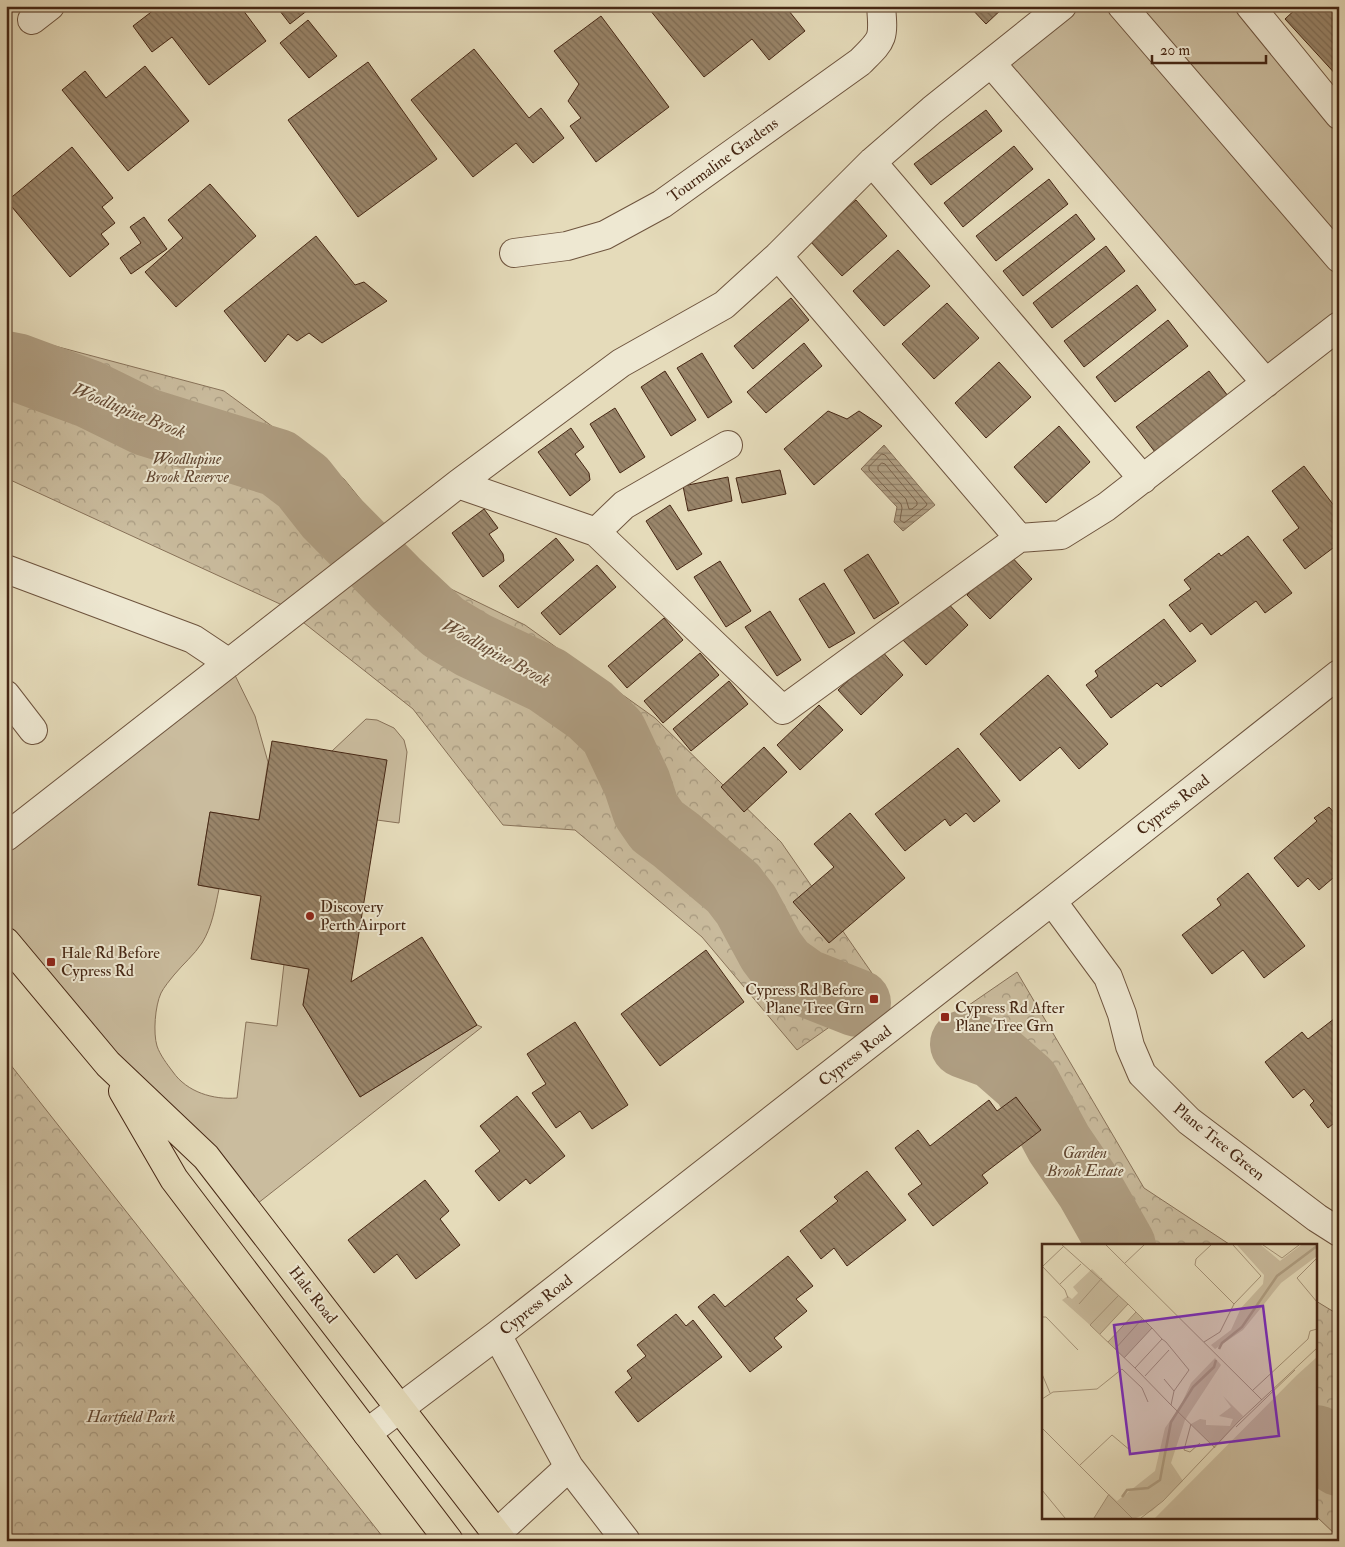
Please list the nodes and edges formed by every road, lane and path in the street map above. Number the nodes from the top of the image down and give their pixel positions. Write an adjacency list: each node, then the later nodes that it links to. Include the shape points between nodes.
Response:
1 (881, 6): 8 (street, Tourmaline Gardens, via 883,27 880,42 860,62 662,204 605,235 567,246)
2 (1062, 6): 5 (street)
3 (1122, 6): 10 (street)
4 (1250, 6): 6 (street)
5 (991, 63): 7 (street); 12 (street)
6 (1339, 115)
7 (872, 162): 9 (street); 14 (street)
8 (514, 253)
9 (778, 256): 15 (street, via 724,304 621,363); 17 (street)
10 (1339, 258)
11 (1339, 326): 12 (street)
12 (1266, 383): 14 (street)
13 (728, 445): 16 (street, via 624,505)
14 (1144, 478): 17 (street, via 1106,508 1061,535)
15 (458, 484): 16 (street); 19 (street)
16 (596, 532): 17 (street, via 783,710)
17 (1019, 538)
18 (6, 569): 19 (street, via 193,639)
19 (229, 663): 23 (street)
20 (1339, 674): 24 (street, Cypress Road)
21 (6, 695): 22 (street)
22 (33, 730)
23 (6, 837)
24 (1052, 901): 27 (street, Plane Tree Green, via 1108,977 1142,1074 1189,1121); 28 (street, Cypress Road)
25 (6, 942): 26 (main road, Hale Road)
26 (108, 1064): 29 (main road, Hale Road, via 206,1157); 30 (main road, Hale Road, via 174,1179)
27 (1339, 1232)
28 (497, 1335): 29 (street, Cypress Road); 31 (street)
29 (400, 1408): 30 (street, Cypress Road); 32 (main road, Hale Road)
30 (367, 1433): 33 (main road, Hale Road)
31 (569, 1467): 32 (street); 34 (street)
32 (500, 1537)
33 (449, 1541)
34 (626, 1541)

